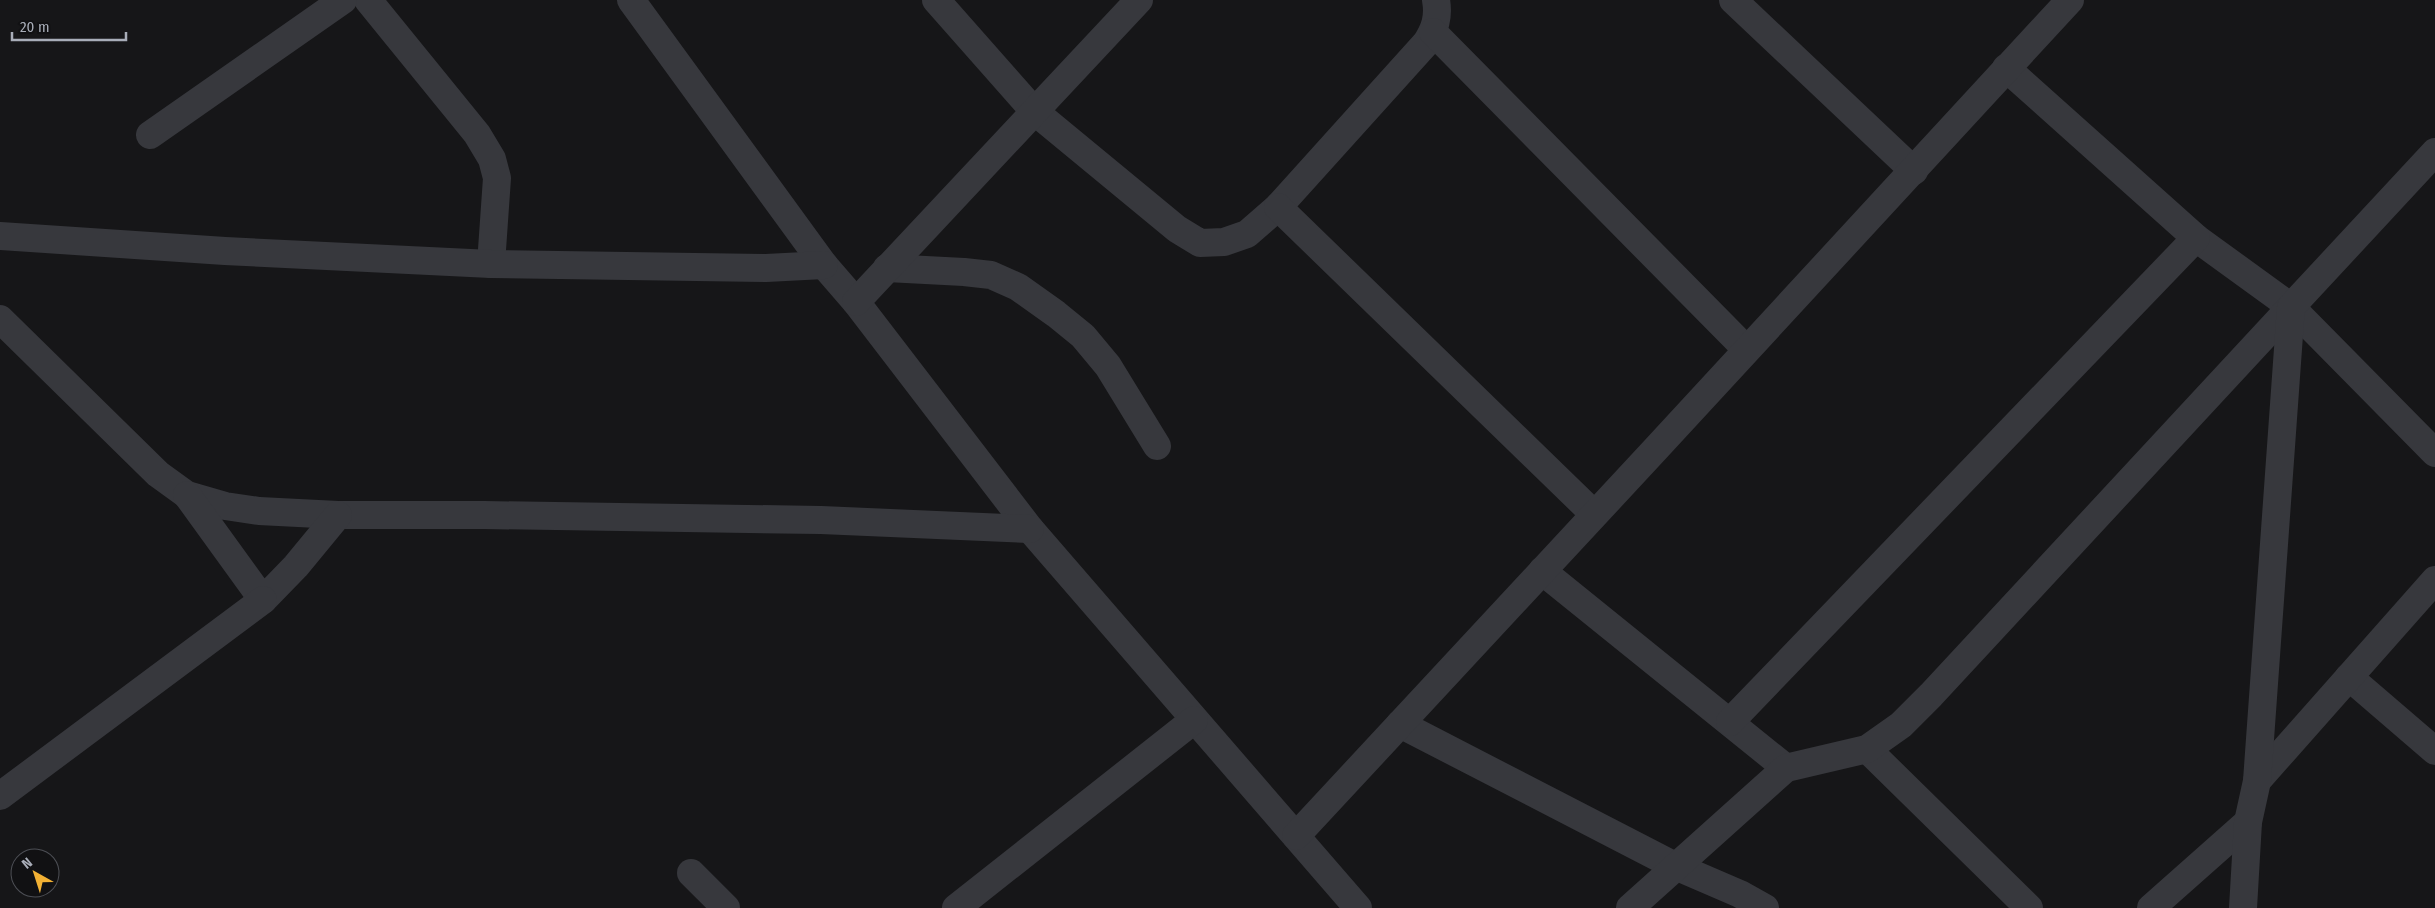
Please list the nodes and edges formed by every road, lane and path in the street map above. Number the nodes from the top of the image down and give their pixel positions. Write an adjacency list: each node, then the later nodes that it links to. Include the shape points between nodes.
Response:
1 (343, 0): 12 (street)
2 (368, 0): 18 (street, via 477,134 492,159 497,178)
3 (631, 0): 19 (street)
4 (936, 0): 11 (street)
5 (1139, 0): 11 (street)
6 (1436, 0): 9 (street, via 1437,20)
7 (1733, 0): 14 (street)
8 (2061, 3): 10 (street)
9 (1433, 32): 15 (street); 24 (street)
10 (2006, 68): 14 (street); 17 (street)
11 (1034, 111): 15 (street, via 1178,229 1200,243 1224,242 1247,234); 20 (street)
12 (150, 135)
13 (2435, 152): 22 (street)
14 (1914, 171): 24 (street)
15 (1278, 207): 28 (street)
16 (0, 236): 18 (street)
17 (2196, 238): 22 (street); 36 (street)
18 (491, 264): 19 (street, via 766,268)
19 (824, 265): 21 (street)
20 (887, 268): 21 (street); 25 (street, via 990,275 1018,286 1083,336 1108,366)
21 (856, 302): 30 (street)
22 (2291, 307): 26 (street); 38 (street, via 1932,695 1901,725); 41 (street)
23 (0, 319): 27 (street, via 158,474)
24 (1746, 350): 28 (street)
25 (1157, 446)
26 (2435, 453)
27 (187, 495): 29 (street, via 224,506); 33 (street)
28 (1594, 514): 31 (street)
29 (338, 515): 30 (street, via 821,520); 33 (street)
30 (1030, 529): 35 (street)
31 (1542, 571): 36 (street); 37 (street)
32 (2435, 580): 34 (street)
33 (263, 600): 42 (street)
34 (2349, 677): 39 (street); 41 (street)
35 (1194, 720): 44 (street); 48 (street)
36 (1730, 722): 40 (street)
37 (1400, 724): 44 (street); 45 (street)
38 (1867, 749): 40 (street); 52 (street)
39 (2435, 751)
40 (1786, 768): 45 (street)
41 (2257, 781): 43 (street)
42 (0, 796)
43 (2248, 822): 53 (street); 54 (street)
44 (1296, 836): 49 (street)
45 (1675, 866): 50 (street); 51 (street)
46 (691, 873): 47 (street)
47 (726, 908)
48 (956, 908)
49 (1358, 908)
50 (1630, 908)
51 (1765, 908)
52 (2029, 908)
53 (2151, 908)
54 (2244, 908)

